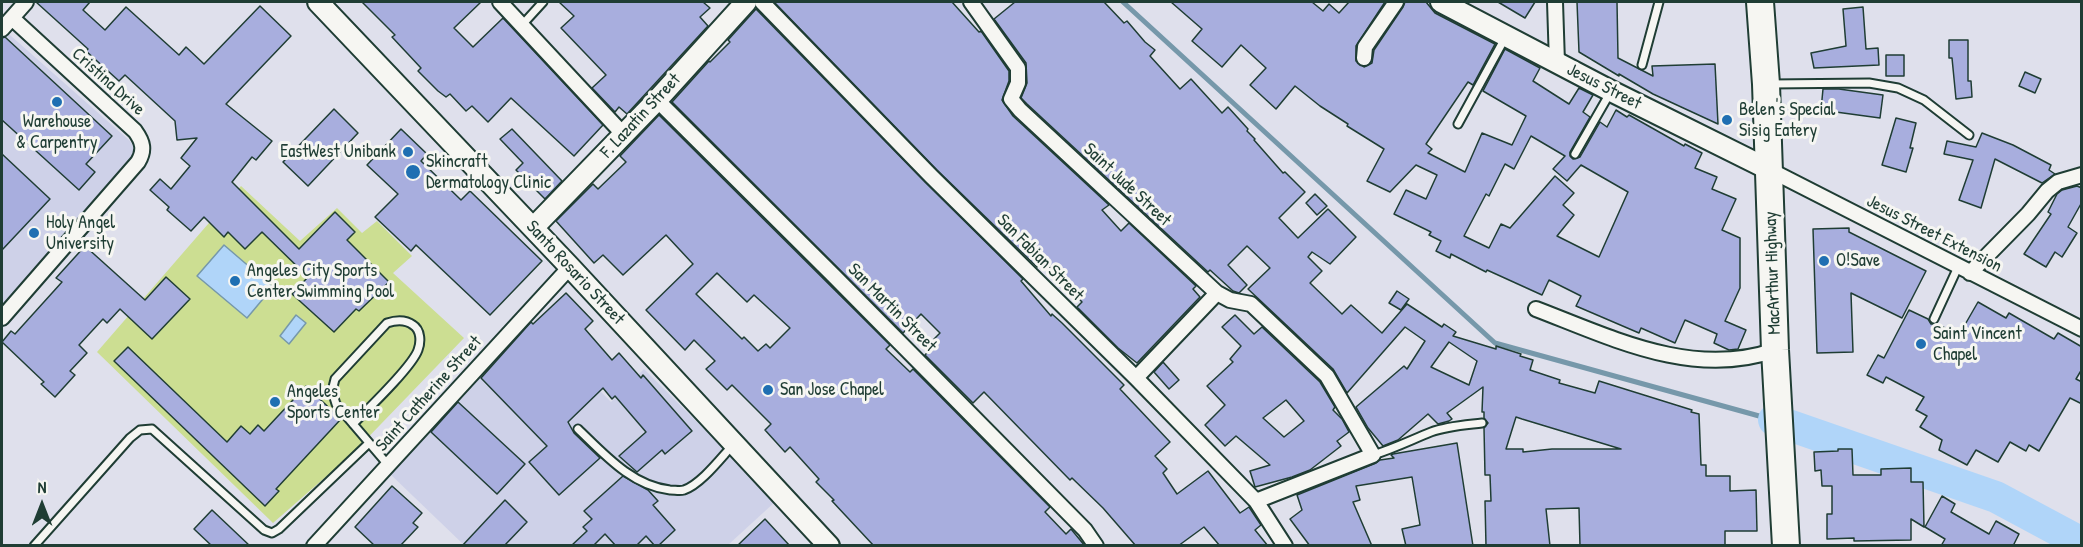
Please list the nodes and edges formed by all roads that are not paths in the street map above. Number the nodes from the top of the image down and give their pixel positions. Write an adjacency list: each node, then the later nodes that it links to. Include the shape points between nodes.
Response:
1 (26, 2): 13 (street)
2 (318, 2): 29 (main road, Santo Rosario Street)
3 (500, 2): 14 (street)
4 (543, 2): 14 (lane)
5 (746, 2): 22 (main road, F. Lazatin Street)
6 (762, 2): 38 (street, San Fabian Street)
7 (970, 2): 32 (street, Saint Jude Street, via 1018,68 1018,83 1011,99 1020,110)
8 (1396, 2): 17 (street, via 1365,47)
9 (1441, 2): 16 (main road, Jesus Street)
10 (1554, 2): 18 (street)
11 (1659, 2): 19 (lane)
12 (1760, 2): 20 (highway, MacArthur Highway)
13 (12, 18): 15 (street); 34 (street, Cristina Drive, via 135,131 142,140 143,154)
14 (522, 25): 24 (street)
15 (2, 29)
16 (1506, 36): 18 (main road, Jesus Street); 23 (lane)
17 (1365, 58)
18 (1557, 63): 21 (main road, Jesus Street)
19 (1642, 65)
20 (1766, 84): 25 (lane, via 1869,83 1899,88 1932,106); 27 (highway, MacArthur Highway)
21 (1611, 91): 26 (lane); 27 (main road, Jesus Street)
22 (657, 100): 24 (main road, F. Lazatin Street); 50 (street, San Martin Street, via 948,389)
23 (1458, 124)
24 (624, 135): 29 (main road, F. Lazatin Street)
25 (1970, 135)
26 (1575, 154)
27 (1770, 170): 31 (street, Jesus Street Extension); 37 (highway, MacArthur Highway)
28 (2082, 175): 31 (street, via 2058,182)
29 (533, 228): 30 (main road, Santo Rosario Street)
30 (570, 267): 43 (main road, Santo Rosario Street); 45 (street, Saint Catherine Street)
31 (1964, 270): 35 (lane); 36 (street, Jesus Street Extension)
32 (1217, 293): 38 (street); 44 (street, via 1251,304 1327,376)
33 (1536, 309): 37 (street, via 1644,350 1682,359)
34 (2, 318)
35 (1934, 319)
36 (2082, 329)
37 (1775, 356): 52 (highway, MacArthur Highway)
38 (1136, 378): 46 (street, San Fabian Street)
39 (1482, 423): 44 (lane, via 1432,432)
40 (353, 424): 40 (lane, via 336,404 332,391 335,379 387,323 407,321 417,327 418,351); 42 (lane)
41 (579, 429): 43 (lane, via 628,472 659,488 682,491 696,483)
42 (369, 443): 45 (lane); 48 (lane, via 272,533 152,429 140,430)
43 (734, 444): 49 (main road, Santo Rosario Street)
44 (1373, 456): 46 (street)
45 (389, 466): 47 (street, Saint Catherine Street)
46 (1256, 501): 51 (street, San Fabian Street)
47 (319, 544)
48 (34, 546)
49 (829, 546)
50 (1096, 546)
51 (1286, 546)
52 (1786, 546)

